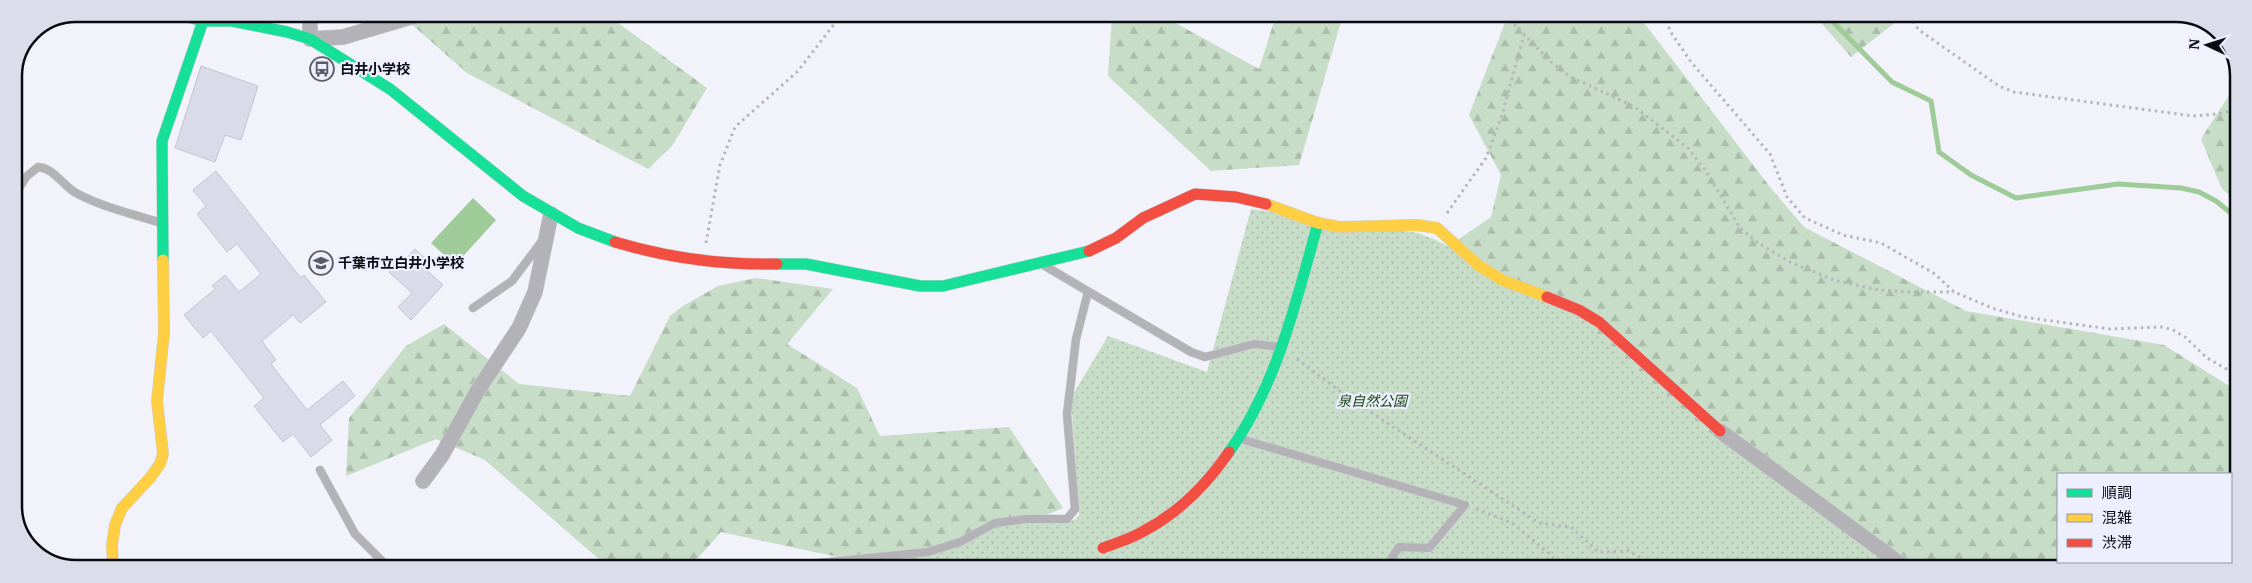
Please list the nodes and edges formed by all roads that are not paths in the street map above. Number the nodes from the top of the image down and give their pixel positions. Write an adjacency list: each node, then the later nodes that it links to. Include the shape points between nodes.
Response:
1 (203, 22): 8 (street, via 162,141)
2 (237, 22): 5 (street)
3 (310, 22): 5 (street)
4 (394, 22): 5 (street, via 343,37)
5 (310, 39): 7 (street, via 390,89 523,196)
6 (22, 182): 8 (lane, via 38,167 45,168 75,192 107,206)
7 (551, 214): 10 (street); 11 (street, via 632,248 733,265 806,264 920,286 943,286)
8 (163, 223): 20 (street, via 164,333 157,401 163,454 150,478 122,508 115,525)
9 (1318, 223): 11 (street, via 1267,204 1236,197 1194,194 1143,218 1096,249); 14 (street); 15 (street, via 1340,227 1417,225 1437,228 1478,265 1502,280 1579,310 1598,322)
10 (547, 234): 13 (lane, via 512,281); 18 (street, via 535,292 519,328)
11 (1038, 263): 12 (lane)
12 (1088, 292): 14 (lane, via 1205,357 1254,344); 22 (lane, via 1076,339 1067,414 1075,509 1072,515 1067,519 995,523 960,542 928,552)
13 (473, 308)
14 (1282, 348): 16 (street)
15 (1720, 431): 24 (street)
16 (1241, 439): 19 (street, via 1208,481 1169,515 1144,531); 23 (lane, via 1465,505 1429,548 1399,548)
17 (320, 470): 21 (lane, via 355,534)
18 (423, 481)
19 (1103, 548)
20 (113, 560)
21 (381, 560)
22 (849, 560)
23 (1391, 560)
24 (1895, 560)

